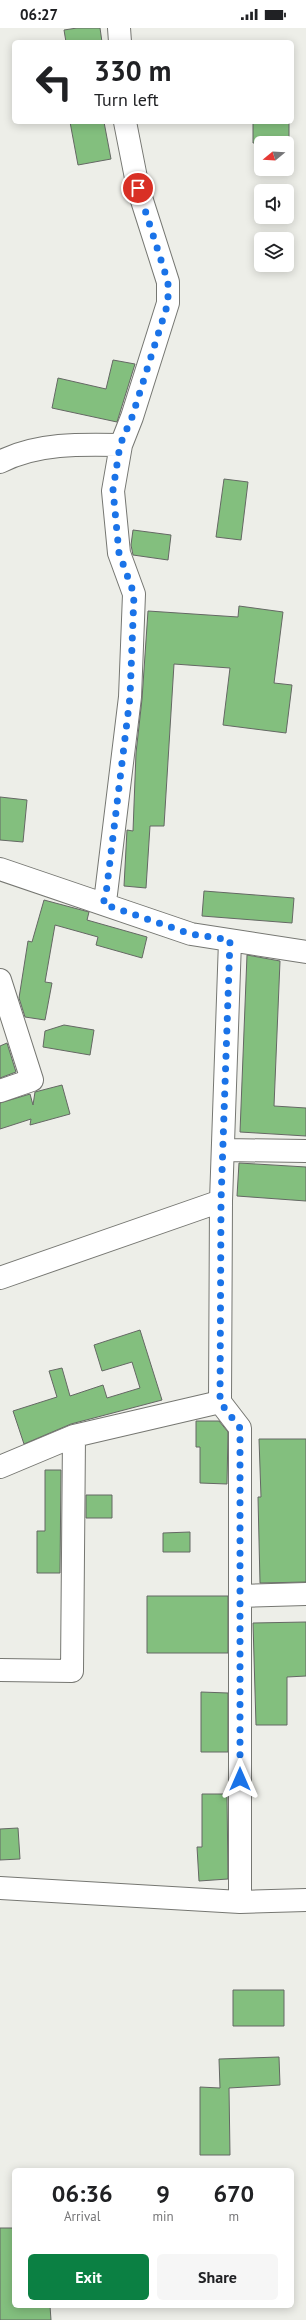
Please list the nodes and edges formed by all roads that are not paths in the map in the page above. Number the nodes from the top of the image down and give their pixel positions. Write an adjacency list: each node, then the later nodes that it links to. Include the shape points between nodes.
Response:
1 (119, 28): 2 (street)
2 (120, 40)
3 (125, 124): 4 (street, via 138,188 168,282 168,303 132,417)
4 (120, 445): 5 (street, via 88,444 43,448); 7 (street, via 113,490 119,553 134,594 130,697)
5 (0, 462)
6 (0, 869): 7 (street)
7 (103, 904): 8 (street, via 191,934)
8 (230, 940): 9 (street); 12 (street)
9 (306, 952)
10 (0, 980): 11 (street, via 32,1080)
11 (0, 1091)
12 (223, 1150): 13 (street); 14 (street)
13 (306, 1151)
14 (221, 1201): 15 (street); 16 (street)
15 (0, 1278)
16 (220, 1402): 17 (street); 20 (street, via 240,1428)
17 (74, 1436): 18 (street); 21 (street, via 72,1671)
18 (0, 1467)
19 (306, 1594): 20 (street)
20 (240, 1596): 24 (street)
21 (0, 1670)
22 (0, 1888): 24 (street)
23 (306, 1900): 24 (street)
24 (240, 1902)

